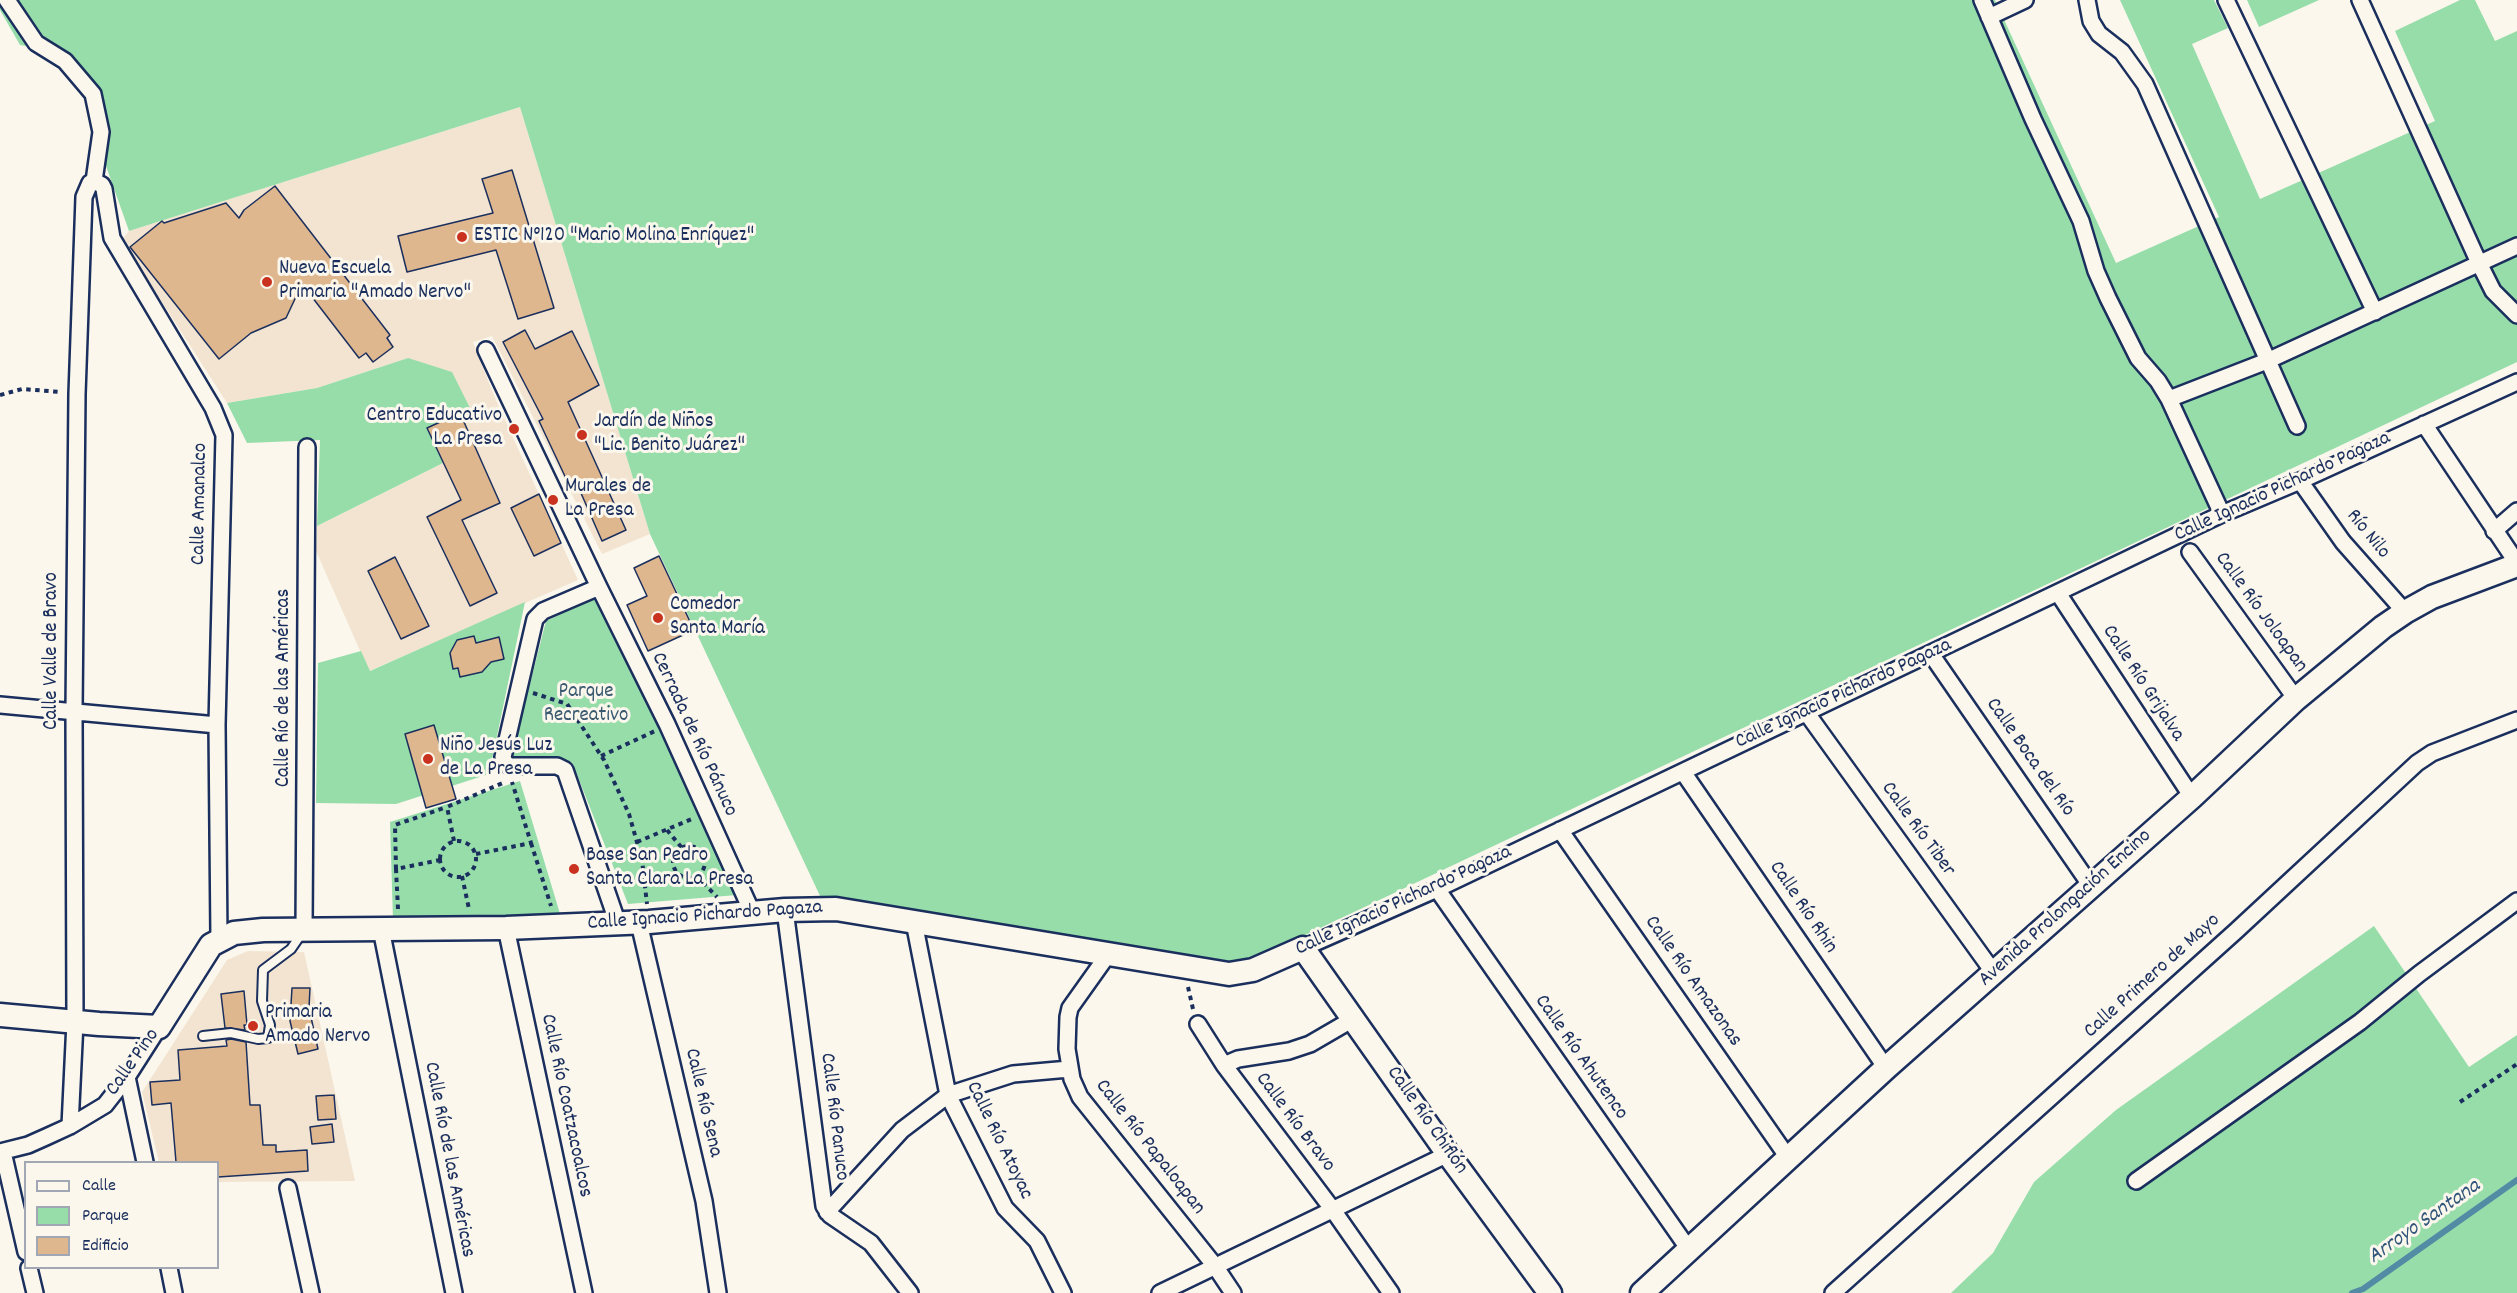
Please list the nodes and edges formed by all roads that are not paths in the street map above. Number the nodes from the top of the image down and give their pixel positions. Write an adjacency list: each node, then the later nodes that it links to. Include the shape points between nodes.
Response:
1 (7, 0): 8 (street, via 36,44 65,61 93,94 101,132)
2 (1982, 0): 7 (street)
3 (2025, 0): 7 (street)
4 (2087, 0): 14 (street, via 2091,21 2099,34 2122,52 2145,84)
5 (2226, 0): 11 (street)
6 (2360, 0): 10 (street)
7 (1989, 17): 16 (street, via 2081,221 2108,298 2138,358)
8 (94, 181): 32 (street, Calle Valle de Bravo, via 84,197 82,245); 35 (street, Calle Amanalco, via 104,189 112,238 213,408 224,435)
9 (2517, 246): 10 (street)
10 (2479, 263): 11 (street); 12 (street, via 2493,291)
11 (2375, 312): 14 (street)
12 (2517, 315)
13 (486, 350): 26 (street, Cerrada de Río Pánuco)
14 (2267, 361): 16 (street); 18 (street)
15 (2517, 382): 17 (street, Calle Ignacio Pichardo Pagaza)
16 (2169, 399): 22 (street)
17 (2424, 424): 20 (street, Calle Ignacio Pichardo Pagaza); 23 (street)
18 (2296, 426)
19 (307, 447): 48 (street, Calle Río de las Américas)
20 (2300, 481): 22 (street, Calle Ignacio Pichardo Pagaza); 28 (street, Río Nilo, via 2343,542)
21 (2517, 511): 23 (street)
22 (2222, 514): 27 (street, Calle Ignacio Pichardo Pagaza)
23 (2494, 531): 25 (street)
24 (2190, 552): 30 (street, Calle Río Joloapan)
25 (2517, 564): 28 (street, Avenida Prolongación Encino, via 2432,597)
26 (599, 587): 43 (street, Cerrada de Río Pánuco, via 667,724); 45 (street, Calle Río Sena, via 538,615 503,757 510,766 564,768)
27 (2058, 593): 29 (street, Calle Ignacio Pichardo Pagaza); 37 (street, Calle Río Grijalva)
28 (2405, 612): 30 (street, Avenida Prolongación Encino)
29 (1931, 654): 33 (street, Calle Ignacio Pichardo Pagaza); 39 (street, Calle Boca del Río)
30 (2296, 699): 37 (street, Avenida Prolongación Encino)
31 (0, 705): 32 (street)
32 (74, 712): 35 (street); 55 (street, Calle Valle de Bravo)
33 (1806, 712): 36 (street, Calle Ignacio Pichardo Pagaza); 52 (street, Calle Río Tiber)
34 (2517, 720): 91 (street, Calle Primero de Mayo, via 2440,749 2417,763)
35 (217, 725): 49 (street, Calle Amanalco)
36 (1683, 772): 38 (street, Calle Ignacio Pichardo Pagaza); 60 (street, Calle Río Rhin)
37 (2192, 797): 39 (street, Avenida Prolongación Encino)
38 (1560, 830): 40 (street, Calle Ignacio Pichardo Pagaza); 67 (street, Calle Río Amazonas)
39 (2091, 886): 52 (street, Avenida Prolongación Encino)
40 (1437, 889): 50 (street, Calle Ignacio Pichardo Pagaza); 74 (street, Calle Río Ahutenco)
41 (2517, 901): 69 (street, via 2360,1022)
42 (785, 910): 43 (street, Calle Ignacio Pichardo Pagaza); 44 (street, Calle Ignacio Pichardo Pagaza, via 836,909); 72 (street, Calle Río Panuco)
43 (752, 912): 45 (street, Calle Ignacio Pichardo Pagaza)
44 (914, 922): 51 (street, Calle Ignacio Pichardo Pagaza); 63 (street, Calle Río Atoyac)
45 (635, 923): 46 (street, Calle Ignacio Pichardo Pagaza); 83 (street, Calle Río Sena, via 704,1201)
46 (506, 928): 47 (street, Calle Ignacio Pichardo Pagaza, via 466,917); 82 (street, Calle Río Coatzacoalcos)
47 (381, 929): 48 (street, Calle Ignacio Pichardo Pagaza); 81 (street, Calle Río de las Américas)
48 (304, 930): 49 (street, Calle Ignacio Pichardo Pagaza, via 249,930 234,933); 58 (lane, via 291,949 263,970 262,1001 270,1025 268,1038 231,1033)
49 (212, 947): 57 (street, Calle Pino)
50 (1303, 948): 51 (street, Calle Ignacio Pichardo Pagaza, via 1244,973 1229,974); 54 (street, Calle Río Chiflón)
51 (1107, 956): 61 (street, Calle Río Papaloapan, via 1070,1008)
52 (1994, 973): 60 (street, Avenida Prolongación Encino)
53 (0, 1015): 55 (street)
54 (1353, 1019): 59 (street, via 1310,1044); 66 (street, Calle Río Chiflón)
55 (75, 1022): 57 (street); 64 (street, Calle Valle de Bravo)
56 (1198, 1024): 59 (street, Calle Río Bravo)
57 (159, 1027): 62 (street, Calle Pino)
58 (203, 1035)
59 (1224, 1065): 71 (street, Calle Río Bravo)
60 (1886, 1068): 67 (street, Avenida Prolongación Encino)
61 (1069, 1069): 63 (street, via 1014,1074); 75 (street, Calle Río Papaloapan, via 1080,1097)
62 (127, 1077): 64 (street, Calle Pino, via 105,1105); 68 (street)
63 (948, 1095): 72 (street, via 902,1131); 85 (street, Calle Río Atoyac, via 1005,1208 1037,1241)
64 (70, 1126): 65 (street, Calle Pino)
65 (2, 1152): 73 (street)
66 (1448, 1154): 71 (street); 89 (street, Calle Río Chiflón)
67 (1789, 1159): 74 (street, Avenida Prolongación Encino)
68 (146, 1161)
69 (2136, 1181)
70 (288, 1188): 80 (street)
71 (1333, 1210): 75 (street); 88 (street, Calle Río Bravo)
72 (827, 1212): 84 (street, Calle Río Panuco, via 872,1243)
73 (24, 1244)
74 (1690, 1251): 90 (street, Avenida Prolongación Encino)
75 (1215, 1266): 86 (street); 87 (street, Calle Río Papaloapan)
76 (29, 1269): 78 (street)
77 (169, 1269): 79 (street)
78 (34, 1293)
79 (174, 1293)
80 (311, 1293)
81 (454, 1293)
82 (584, 1293)
83 (718, 1293)
84 (910, 1293)
85 (1063, 1293)
86 (1160, 1293)
87 (1233, 1293)
88 (1391, 1293)
89 (1550, 1293)
90 (1642, 1293)
91 (1833, 1293)

